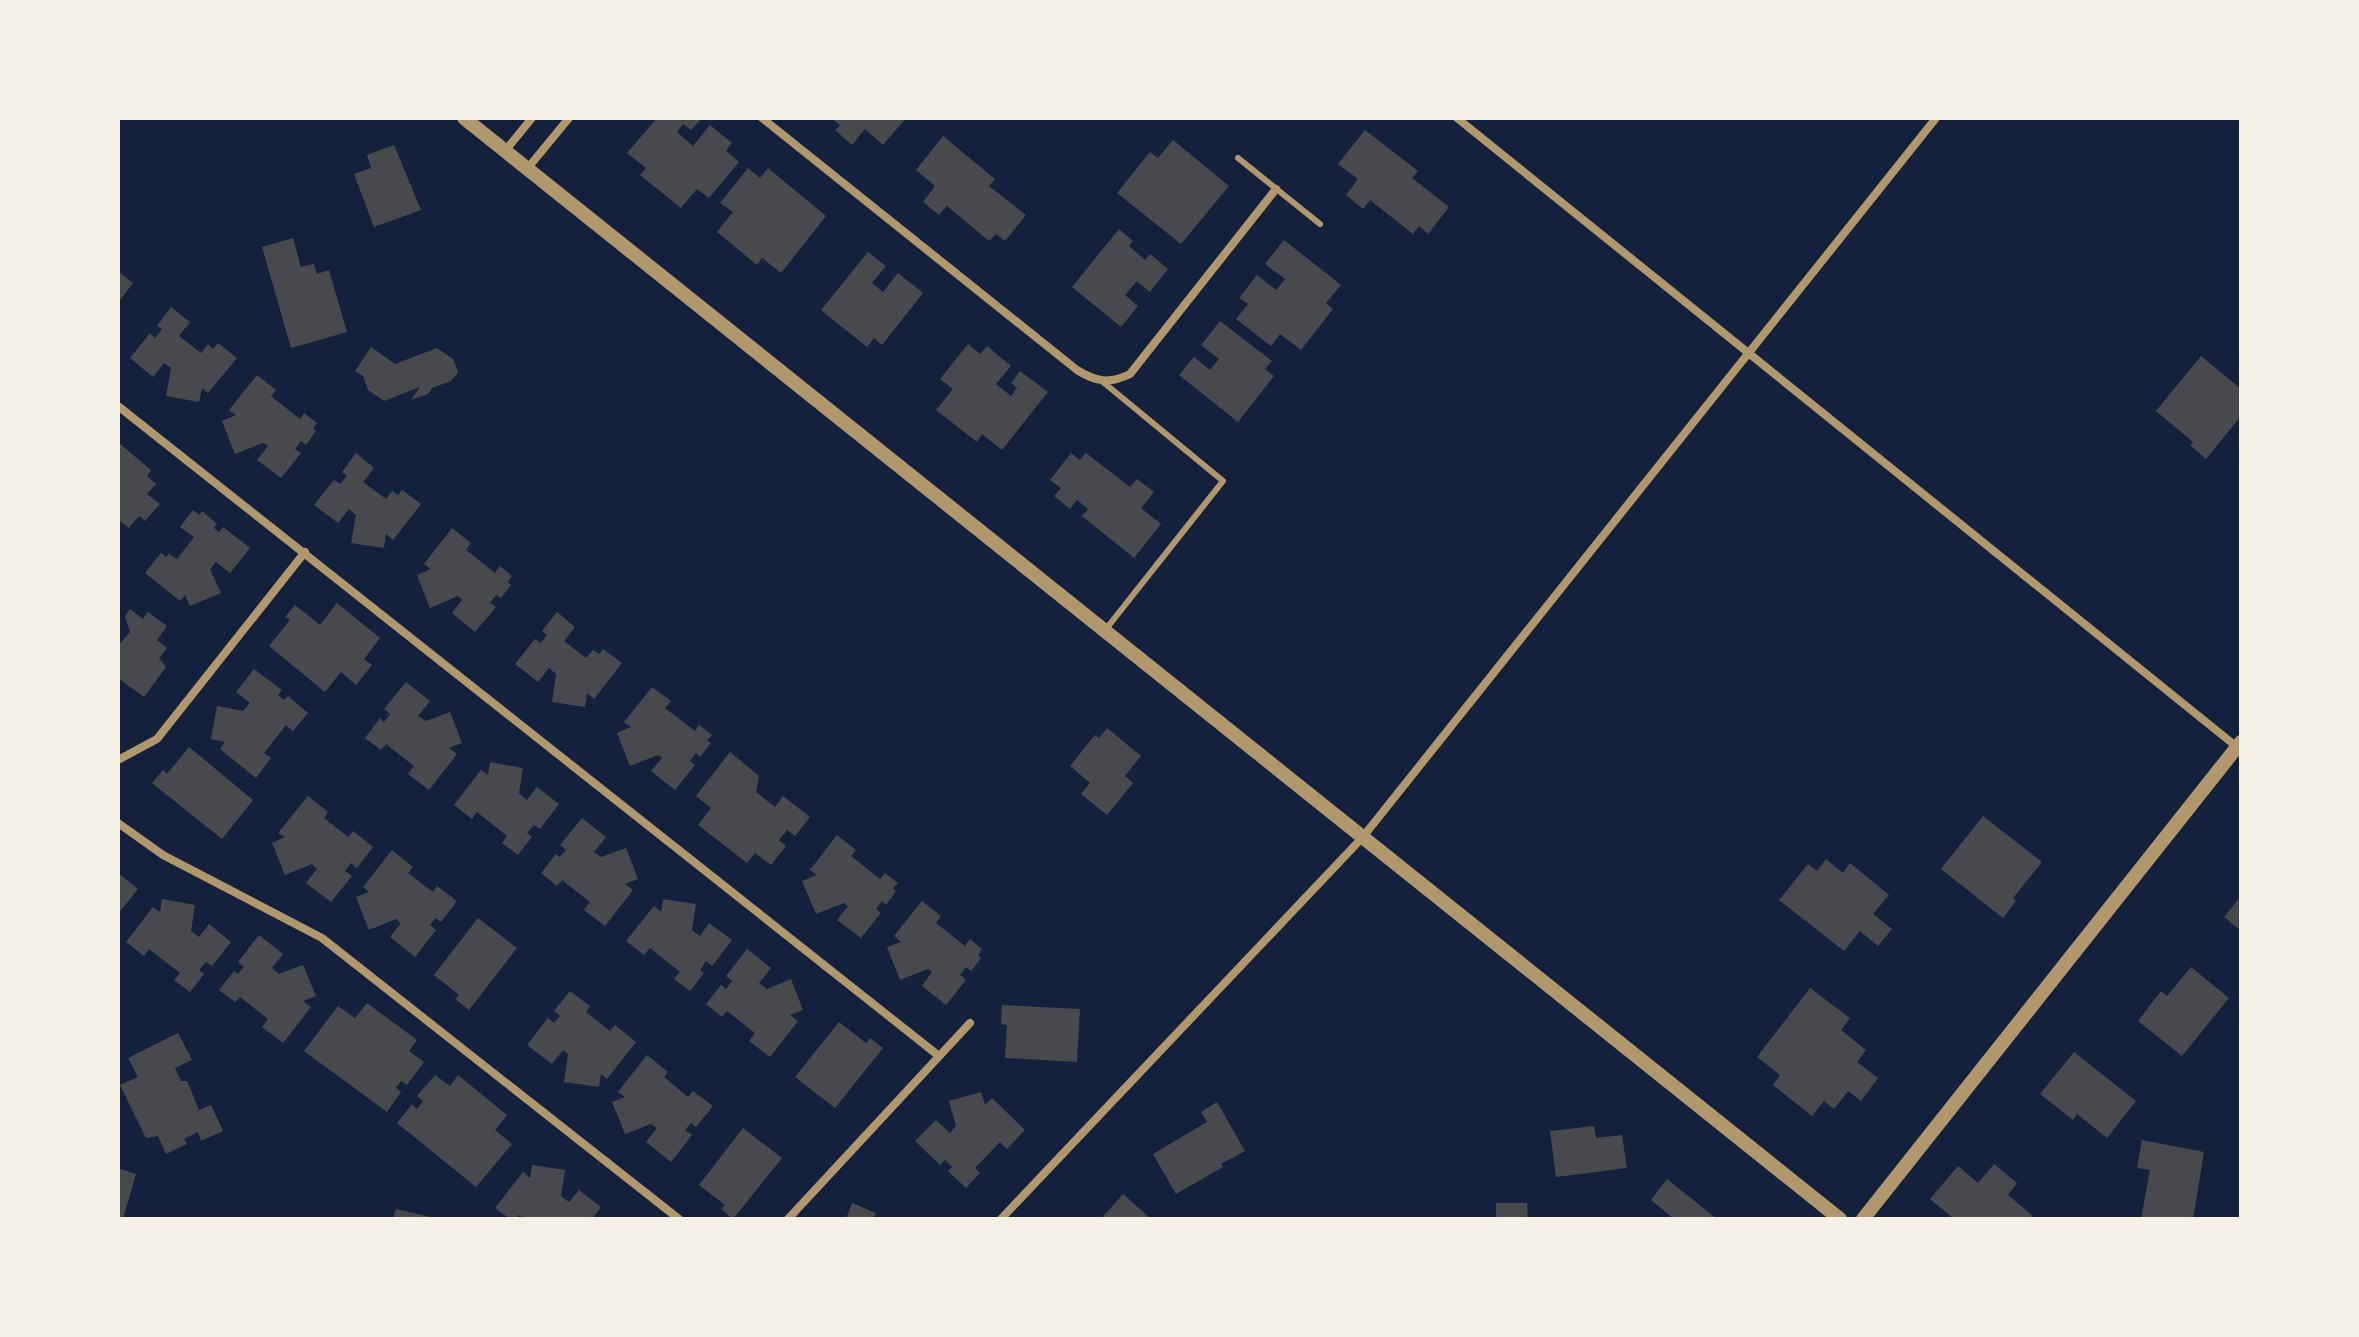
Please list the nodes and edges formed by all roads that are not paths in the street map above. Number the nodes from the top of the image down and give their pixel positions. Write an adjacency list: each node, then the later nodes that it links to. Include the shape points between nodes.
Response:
1 (464, 118): 7 (street)
2 (532, 118): 7 (street)
3 (569, 118): 9 (street)
4 (762, 118): 13 (street, via 1077,370)
5 (1457, 118): 12 (street)
6 (1936, 118): 12 (street)
7 (505, 151): 9 (street)
8 (1238, 158): 10 (lane)
9 (527, 169): 16 (street)
10 (1276, 189): 11 (lane); 13 (street, via 1130,374)
11 (1320, 224)
12 (1749, 353): 17 (street); 20 (street)
13 (1103, 382): 16 (lane, via 1223,481)
14 (118, 406): 15 (street)
15 (305, 552): 18 (street, via 157,739); 22 (street)
16 (1104, 631): 20 (street)
17 (2240, 747): 27 (street)
18 (118, 760)
19 (118, 823): 23 (street, via 163,855 322,938)
20 (1362, 838): 25 (street); 26 (street)
21 (970, 1023): 22 (street)
22 (939, 1056): 24 (street)
23 (679, 1219)
24 (788, 1219)
25 (1001, 1219)
26 (1840, 1219)
27 (1863, 1219)

